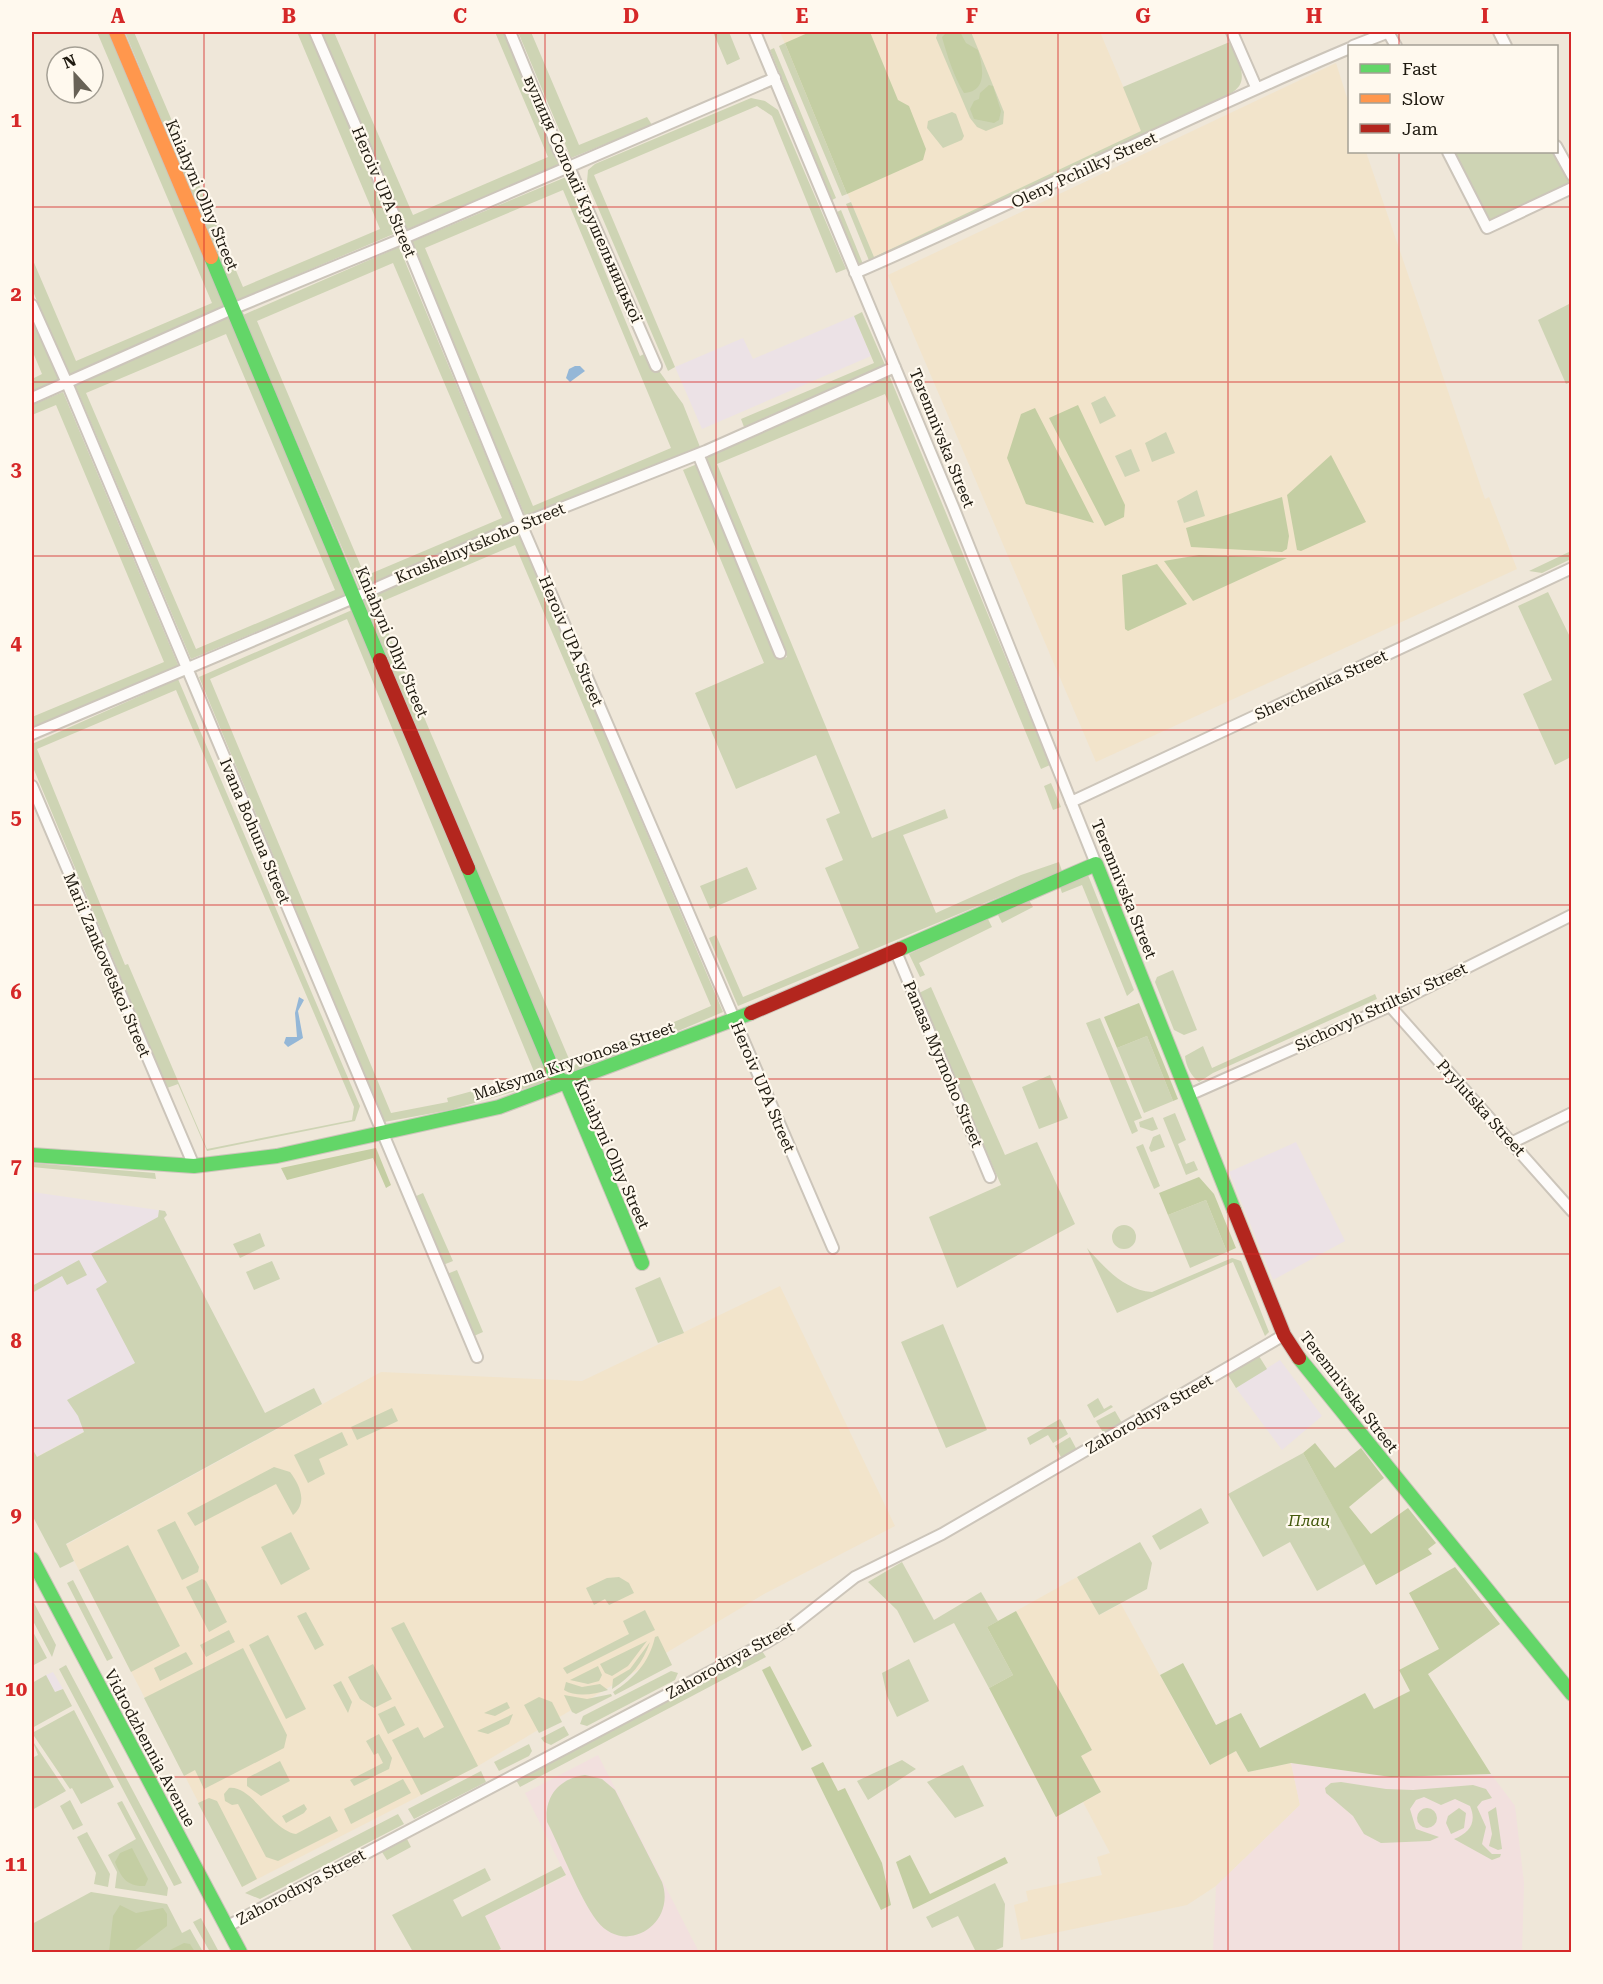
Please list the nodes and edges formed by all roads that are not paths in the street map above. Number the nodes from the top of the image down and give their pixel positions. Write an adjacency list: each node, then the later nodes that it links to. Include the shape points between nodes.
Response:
1 (116, 32): 19 (street, Kniahyni Olhy Street)
2 (315, 32): 16 (street, Heroiv UPA Street)
3 (510, 32): 13 (street, вулиця Соломії Крушельницької, via 559,151)
4 (755, 32): 9 (street, Teremnivska Street)
5 (1232, 32): 10 (street)
6 (1389, 32): 7 (street, Oleny Pchilky Street)
7 (1356, 45)
8 (1348, 48): 10 (street, Oleny Pchilky Street)
9 (775, 78): 13 (street); 17 (street, Teremnivska Street)
10 (1256, 87): 17 (street, Oleny Pchilky Street, via 975,222)
11 (1558, 148): 14 (street)
12 (1449, 153): 15 (street, via 1487,228)
13 (570, 167): 16 (street); 20 (street, вулиця Соломії Крушельницької)
14 (1572, 175)
15 (1572, 188)
16 (404, 238): 19 (street); 25 (street, Heroiv UPA Street)
17 (855, 273): 21 (street, Teremnivska Street)
18 (32, 305): 22 (street, Ivana Bohuna Street)
19 (231, 309): 22 (street); 27 (street, Kniahyni Olhy Street)
20 (656, 366)
21 (895, 367): 24 (street, Krushelnytskoho Street); 32 (street, Teremnivska Street)
22 (67, 383): 23 (street); 29 (street, Ivana Bohuna Street)
23 (32, 398)
24 (698, 454): 25 (street, Krushelnytskoho Street); 28 (street)
25 (521, 524): 27 (street, Krushelnytskoho Street); 38 (street, Heroiv UPA Street)
26 (1572, 568): 32 (street, Shevchenka Street)
27 (356, 597): 29 (street, Krushelnytskoho Street); 39 (street, Kniahyni Olhy Street, via 555,1075)
28 (780, 653)
29 (187, 669): 30 (street, Krushelnytskoho Street); 42 (street, Ivana Bohuna Street)
30 (32, 734)
31 (32, 786): 33 (street, Marii Zankovetskoi Street)
32 (1071, 802): 34 (street, Teremnivska Street)
33 (36, 809): 44 (street, Marii Zankovetskoi Street)
34 (1096, 864): 36 (street, Maksyma Kryvonosa Street); 40 (street, Teremnivska Street)
35 (1572, 915): 37 (street, Sichovyh Striltsiv Street)
36 (896, 952): 38 (street, Maksyma Kryvonosa Street); 48 (street, Panasa Myrnoho Street)
37 (1390, 1006): 40 (street, Sichovyh Striltsiv Street); 43 (street, Prylutska Street)
38 (735, 1020): 39 (street, Maksyma Kryvonosa Street); 50 (street, Heroiv UPA Street)
39 (567, 1084): 42 (street, Maksyma Kryvonosa Street, via 499,1107); 51 (street, Kniahyni Olhy Street)
40 (1189, 1095): 52 (street, Teremnivska Street)
41 (1572, 1113): 43 (street)
42 (382, 1134): 47 (street, Maksyma Kryvonosa Street, via 277,1156); 53 (street, Ivana Bohuna Street)
43 (1513, 1142): 49 (street, Prylutska Street)
44 (182, 1145): 46 (street); 47 (street, Marii Zankovetskoi Street)
45 (32, 1155): 46 (street, Maksyma Kryvonosa Street)
46 (175, 1166): 47 (street, Maksyma Kryvonosa Street)
47 (194, 1166)
48 (990, 1177)
49 (1572, 1211)
50 (833, 1248)
51 (642, 1263)
52 (1284, 1335): 55 (street, Teremnivska Street, via 1455,1554); 56 (street, Zahorodnya Street, via 942,1534 855,1577 767,1642)
53 (477, 1357)
54 (32, 1559): 56 (street, Vidrodzhennia Avenue)
55 (1572, 1694)
56 (226, 1927): 57 (street, Vidrodzhennia Avenue)
57 (240, 1953)

